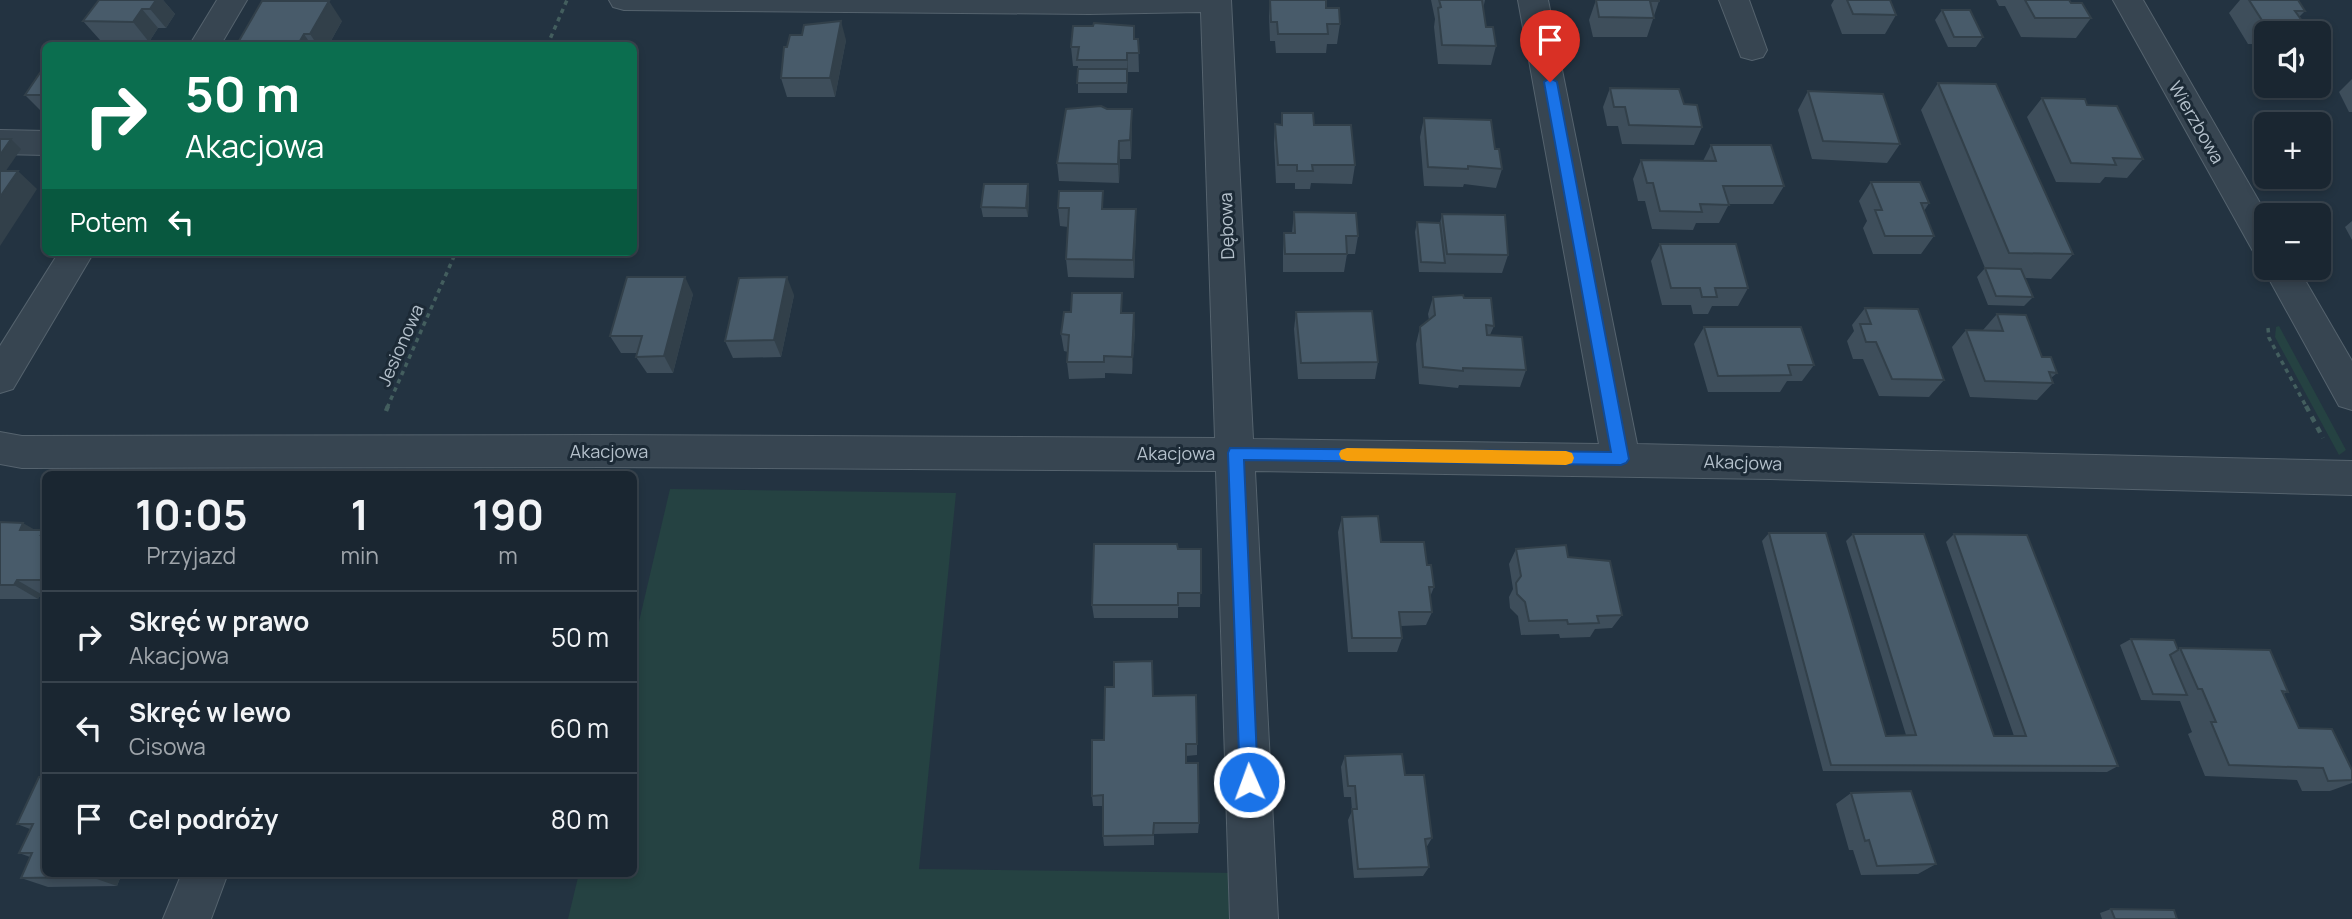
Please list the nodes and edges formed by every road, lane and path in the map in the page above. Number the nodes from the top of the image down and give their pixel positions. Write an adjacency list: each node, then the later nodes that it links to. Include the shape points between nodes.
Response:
1 (232, 0): 8 (street)
2 (566, 0): 9 (path)
3 (624, 0): 7 (street, via 1089,5)
4 (1533, 0): 23 (street)
5 (1734, 0): 10 (street)
6 (2128, 0): 13 (street, Wierzbowa)
7 (1216, 1): 22 (street, Dębowa)
8 (206, 42)
9 (549, 42)
10 (1752, 50)
11 (0, 142): 12 (street)
12 (42, 143)
13 (2254, 223)
14 (75, 256): 18 (street)
15 (454, 256): 24 (path, Jesionowa)
16 (2287, 280): 19 (street)
17 (2267, 325): 20 (path, via 2269,338)
18 (0, 378)
19 (2352, 395)
20 (2327, 445)
21 (0, 448): 24 (street, Akacjowa)
22 (1236, 453): 23 (street, Akacjowa); 24 (street, Akacjowa); 28 (street, Dębowa)
23 (1621, 459): 25 (street, Akacjowa)
24 (365, 462)
25 (2352, 478)
26 (203, 877): 27 (street)
27 (187, 919)
28 (1254, 919)

